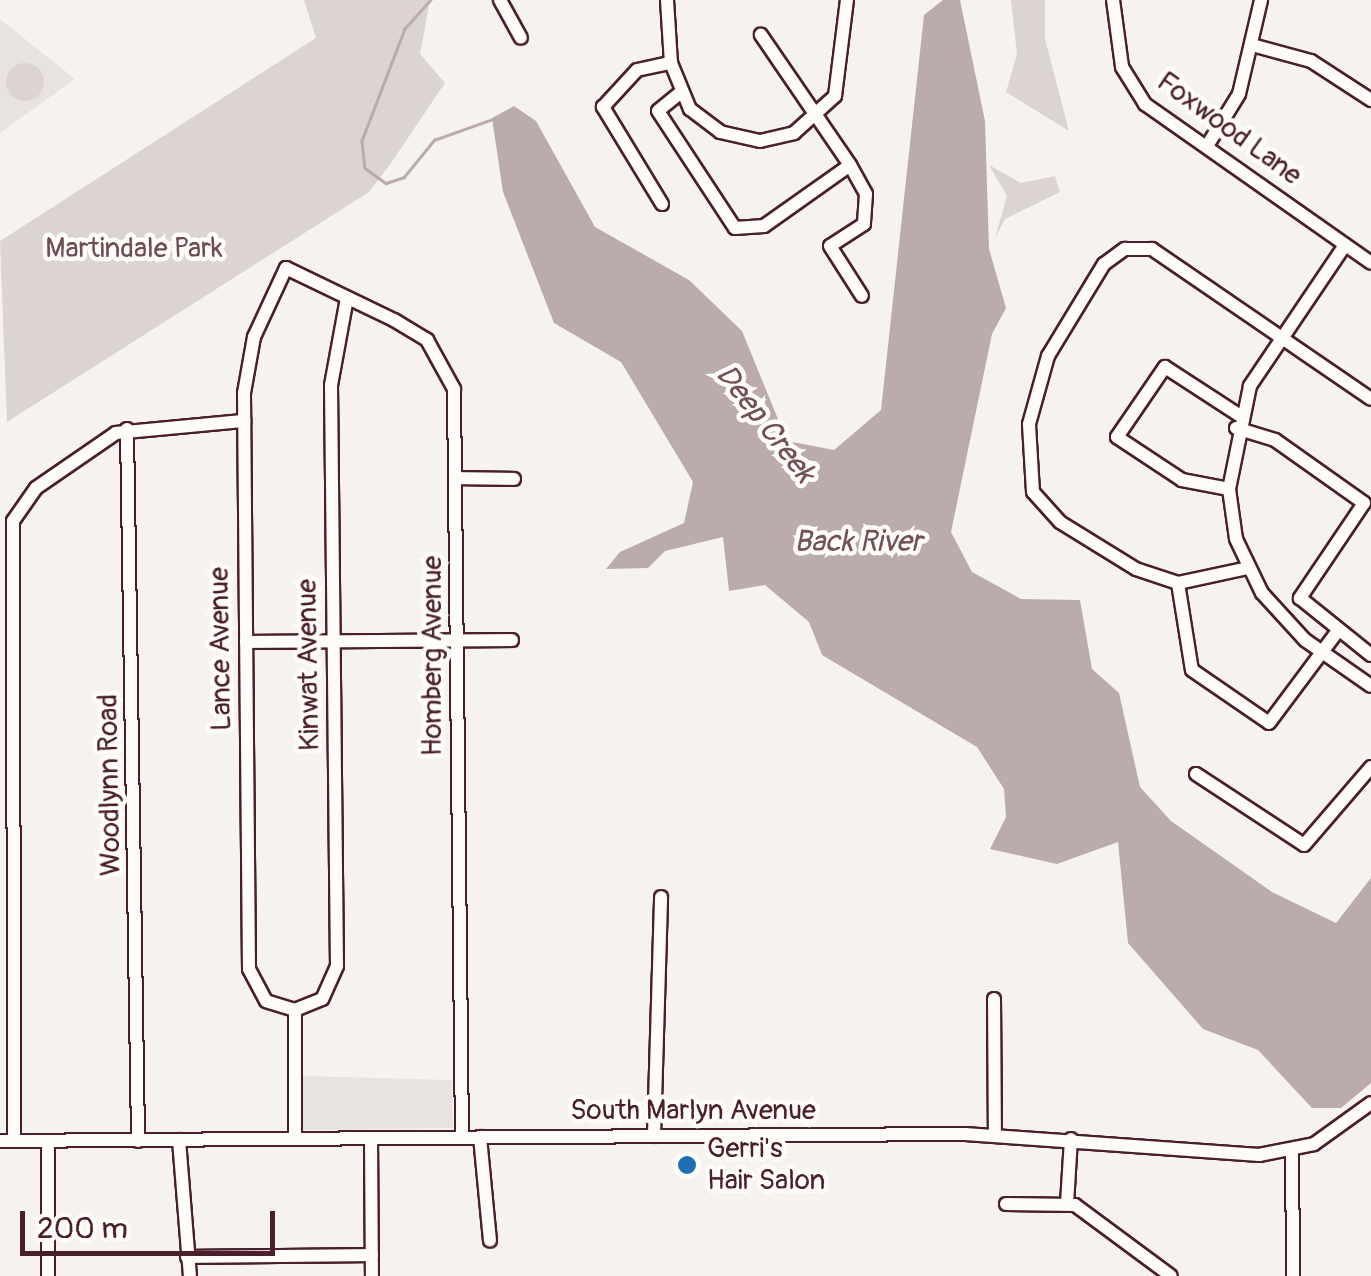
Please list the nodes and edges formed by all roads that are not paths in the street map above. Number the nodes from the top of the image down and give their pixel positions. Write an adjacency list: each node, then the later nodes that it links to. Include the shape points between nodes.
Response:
1 (500, 0): 7 (street)
2 (667, 0): 9 (street)
3 (847, 0): 12 (street, via 840,84)
4 (1113, 0): 13 (street, Foxwood Lane, via 1118,52 1136,94)
5 (1261, 0): 8 (street)
6 (761, 35): 12 (street)
7 (520, 38)
8 (1252, 44): 11 (street, via 1312,61); 13 (street, via 1234,105)
9 (671, 63): 10 (street); 15 (street, via 637,70 603,107)
10 (680, 93): 12 (street, via 709,126 747,140 786,136); 14 (street, via 658,111 740,232 764,226)
11 (1371, 100)
12 (818, 117): 14 (street)
13 (1207, 146): 16 (street, Foxwood Lane)
14 (850, 164): 19 (street, via 866,194 864,224 830,246)
15 (662, 204)
16 (1346, 244): 17 (street, Foxwood Lane); 21 (street)
17 (1371, 262)
18 (286, 268): 20 (street, Homberg Avenue); 24 (street, Lance Avenue, via 250,352)
19 (862, 296)
20 (347, 298): 26 (street, Homberg Avenue, via 412,330 444,361); 36 (street, Kinwat Avenue, via 331,386)
21 (1282, 338): 22 (street); 23 (street); 30 (street, via 1141,246 1104,264 1056,338 1029,424 1033,492 1107,554)
22 (1371, 399)
23 (1238, 421): 28 (street); 28 (street, via 1165,367 1117,437 1182,480); 32 (street, via 1364,503 1300,598)
24 (244, 422): 25 (street); 35 (street, Lance Avenue)
25 (126, 429): 31 (street, via 22,504 10,531); 53 (street, Woodlynn Road)
26 (457, 478): 27 (street); 34 (street, Homberg Avenue)
27 (514, 478)
28 (1230, 489): 29 (street)
29 (1248, 568): 30 (street); 37 (street, via 1274,610)
30 (1178, 583): 37 (street, via 1192,670 1260,720 1277,720)
31 (5, 584): 55 (street)
32 (1336, 632): 37 (street); 38 (street)
33 (512, 640): 34 (street)
34 (458, 641): 36 (street); 50 (street, Homberg Avenue)
35 (246, 642): 36 (street); 44 (street, Lance Avenue, via 249,969 266,1001)
36 (334, 642): 44 (street, Kinwat Avenue, via 337,966 322,999)
37 (1323, 653): 39 (street)
38 (1371, 654)
39 (1371, 686)
40 (1371, 767): 41 (street, via 1304,845)
41 (1196, 774)
42 (660, 897): 47 (street)
43 (994, 999): 46 (street)
44 (294, 1010): 48 (street)
45 (1371, 1102): 57 (street, South Marlyn Avenue, via 1331,1136)
46 (995, 1135): 47 (street, South Marlyn Avenue); 52 (street, South Marlyn Avenue)
47 (654, 1136): 51 (street, South Marlyn Avenue)
48 (296, 1138): 49 (street, South Marlyn Avenue); 54 (street, South Marlyn Avenue)
49 (370, 1138): 50 (street, South Marlyn Avenue); 61 (street)
50 (462, 1138): 51 (street, South Marlyn Avenue)
51 (480, 1138): 60 (street)
52 (1071, 1139): 57 (street, South Marlyn Avenue); 59 (street)
53 (138, 1140): 54 (street, South Marlyn Avenue); 56 (street, South Marlyn Avenue)
54 (179, 1140): 62 (street)
55 (7, 1141): 56 (street, South Marlyn Avenue)
56 (48, 1141): 63 (street)
57 (1292, 1151): 67 (street)
58 (1006, 1204): 59 (street)
59 (1066, 1204): 66 (street, via 1110,1224)
60 (490, 1241)
61 (372, 1255): 62 (street); 65 (street)
62 (188, 1256): 64 (street)
63 (48, 1276)
64 (190, 1276)
65 (372, 1276)
66 (1171, 1276)
67 (1294, 1276)

